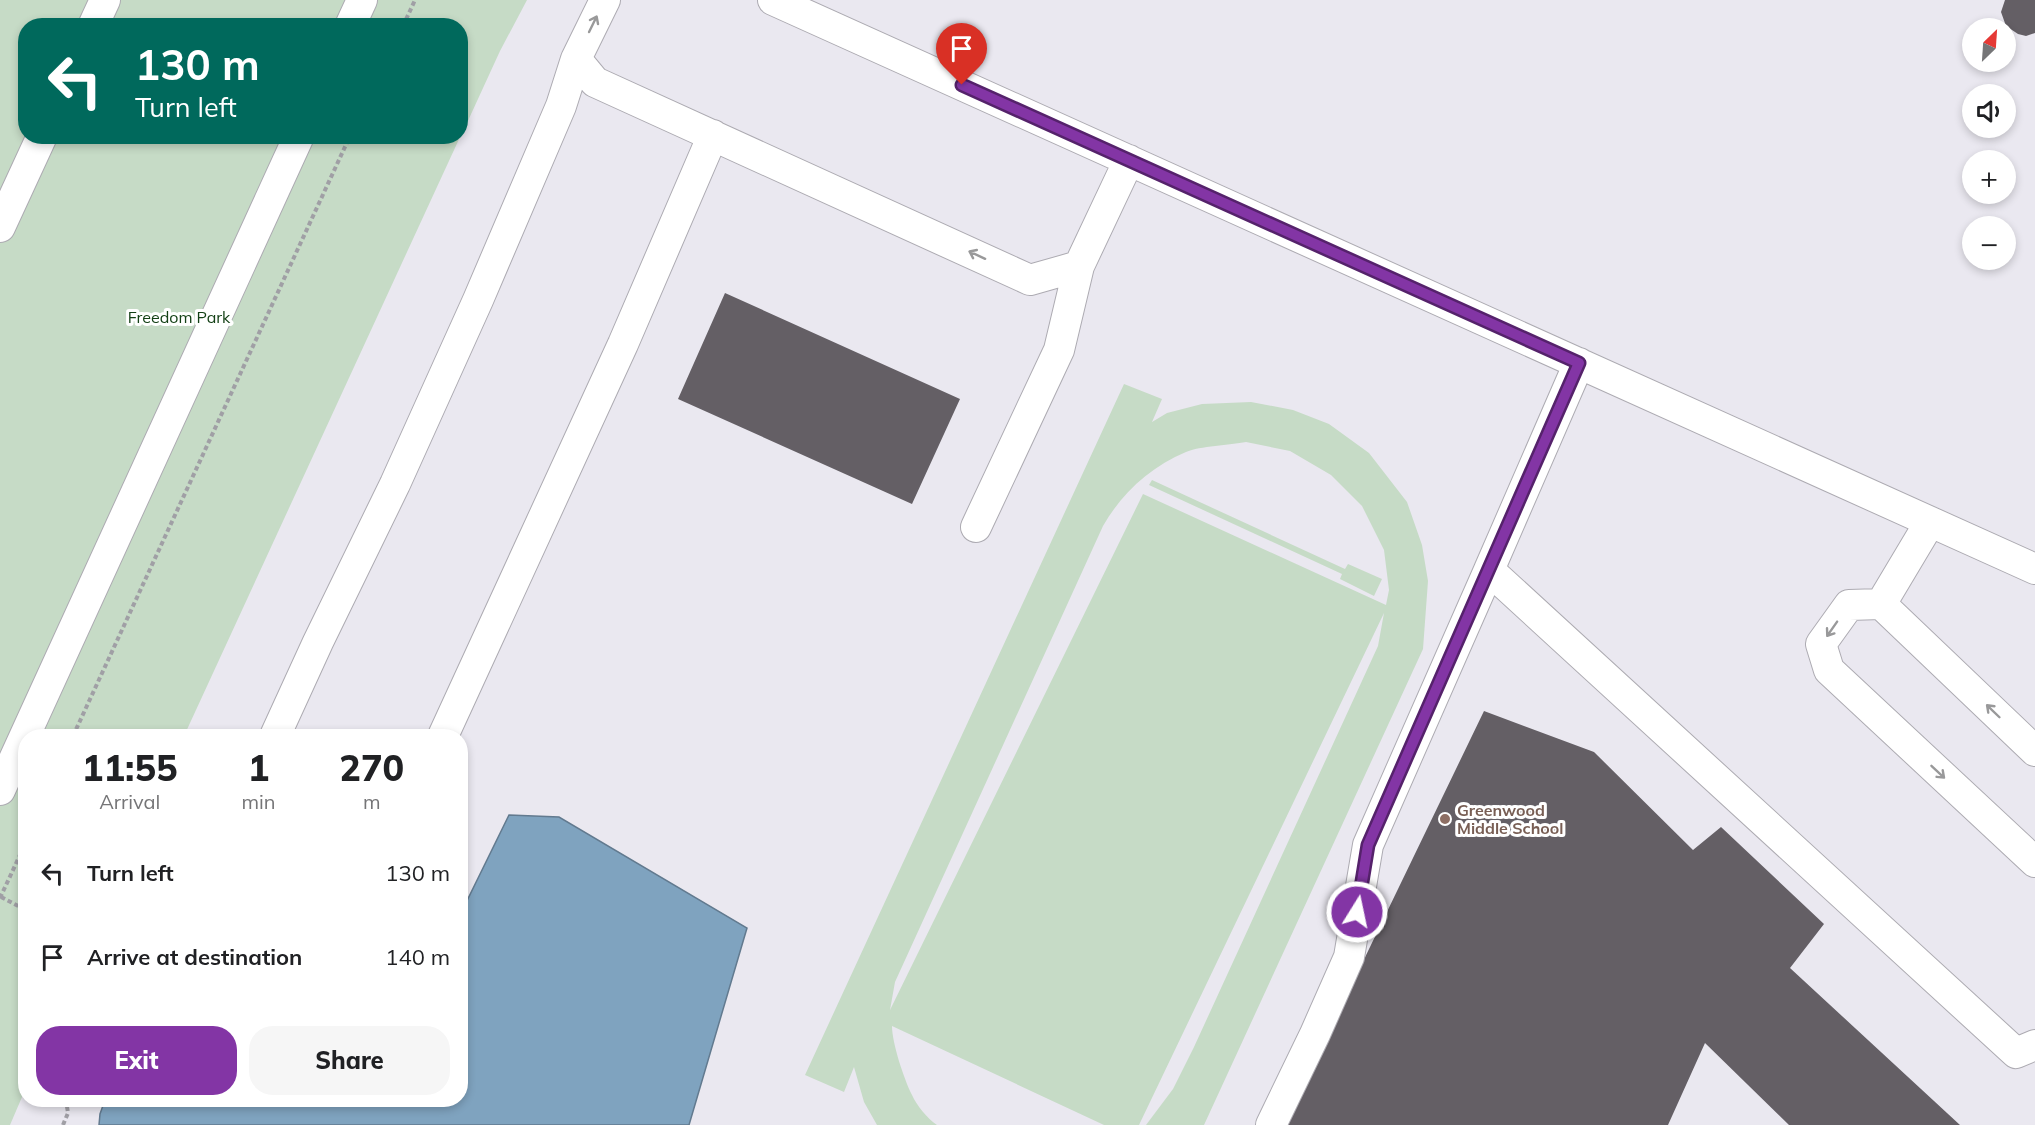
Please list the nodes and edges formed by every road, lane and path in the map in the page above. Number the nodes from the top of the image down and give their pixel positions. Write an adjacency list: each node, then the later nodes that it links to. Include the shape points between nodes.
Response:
1 (105, 0): 6 (lane)
2 (362, 0): 7 (lane)
3 (415, 0): 8 (path)
4 (605, 0): 9 (lane, one-way to 4)
5 (774, 0): 14 (lane)
6 (97, 18)
7 (354, 18)
8 (407, 18)
9 (576, 59): 10 (lane, via 596,82); 25 (lane, via 561,106 478,300)
10 (713, 135): 16 (lane, one-way to 10, via 1030,280); 26 (lane, via 623,344)
11 (38, 144): 15 (lane)
12 (295, 144): 23 (lane)
13 (346, 144): 24 (path)
14 (1129, 160): 16 (lane); 17 (lane)
15 (0, 226)
16 (1079, 266): 19 (lane, via 1059,350)
17 (1579, 363): 18 (lane); 21 (lane)
18 (1930, 522): 20 (lane); 22 (lane)
19 (976, 527)
20 (2035, 569)
21 (1489, 570): 34 (lane, via 2016,1053); 37 (lane, via 1368,845 1349,957)
22 (1881, 604): 28 (lane, one-way to 22); 31 (lane, one-way to 31, via 1849,605 1821,644 1829,670)
23 (28, 729)
24 (76, 729)
25 (278, 729)
26 (446, 729)
27 (18, 751): 29 (lane)
28 (2035, 751)
29 (0, 790)
30 (18, 859): 32 (path)
31 (2035, 862)
32 (0, 898): 33 (path)
33 (18, 906)
34 (2035, 1045)
35 (67, 1107): 36 (path)
36 (63, 1125)
37 (1271, 1125)

